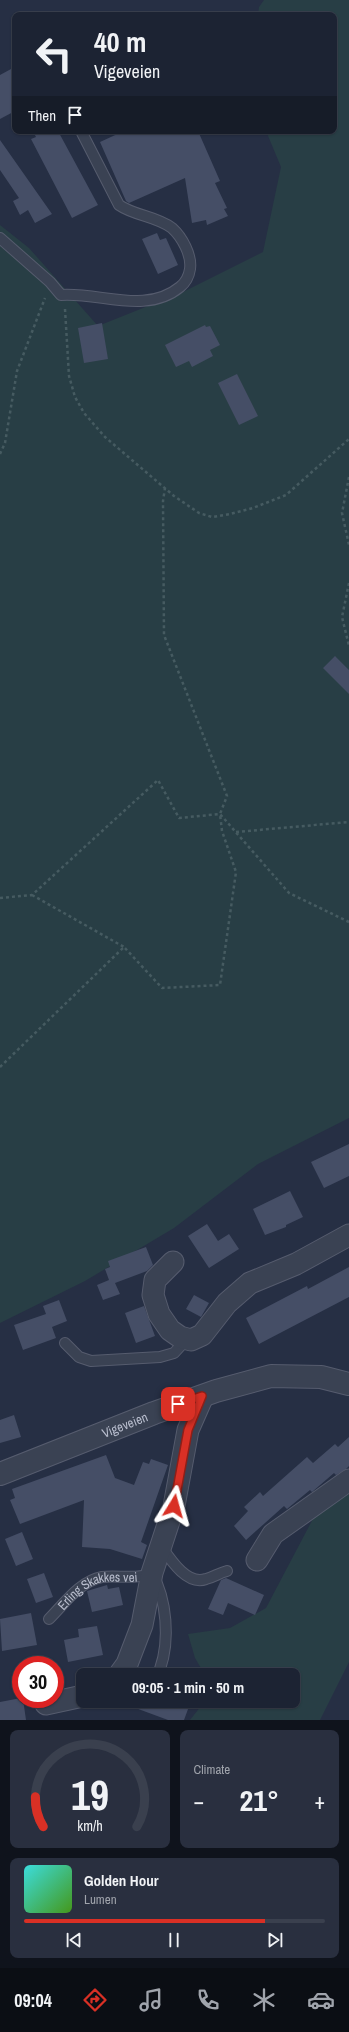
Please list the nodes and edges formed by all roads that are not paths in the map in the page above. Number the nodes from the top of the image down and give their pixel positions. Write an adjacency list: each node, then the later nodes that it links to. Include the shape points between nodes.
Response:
1 (83, 134): 2 (lane, via 119,205 159,221 180,238 188,253 190,269 183,284 173,293 157,299 129,301 82,294 61,295)
2 (0, 238)
3 (349, 1235): 5 (street, via 296,1264 250,1284 227,1303 202,1335 196,1339)
4 (173, 1262): 5 (street, via 155,1280 153,1295 159,1314 170,1330)
5 (188, 1339): 6 (lane, via 174,1352 160,1357 90,1361 79,1357)
6 (64, 1343)
7 (348, 1380): 8 (street, Vigeveien, via 270,1376)
8 (202, 1396): 9 (street, Vigeveien); 11 (street, Erling Skakkes vei, via 188,1430 174,1506)
9 (0, 1474)
10 (349, 1480): 12 (street, via 273,1534)
11 (160, 1544): 13 (lane, via 180,1571 190,1578 205,1580); 14 (street, Erling Skakkes vei)
12 (257, 1560)
13 (227, 1571)
14 (152, 1573): 15 (lane, Erling Skakkes vei, via 138,1577 103,1577 94,1580 76,1591); 16 (street, Erling Skakkes vei, via 142,1625); 17 (lane, Erling Skakkes vei, via 156,1580 165,1626 165,1654)
15 (49, 1619)
16 (123, 1668)
17 (160, 1668)
18 (76, 1698): 19 (street)
19 (64, 1700)

